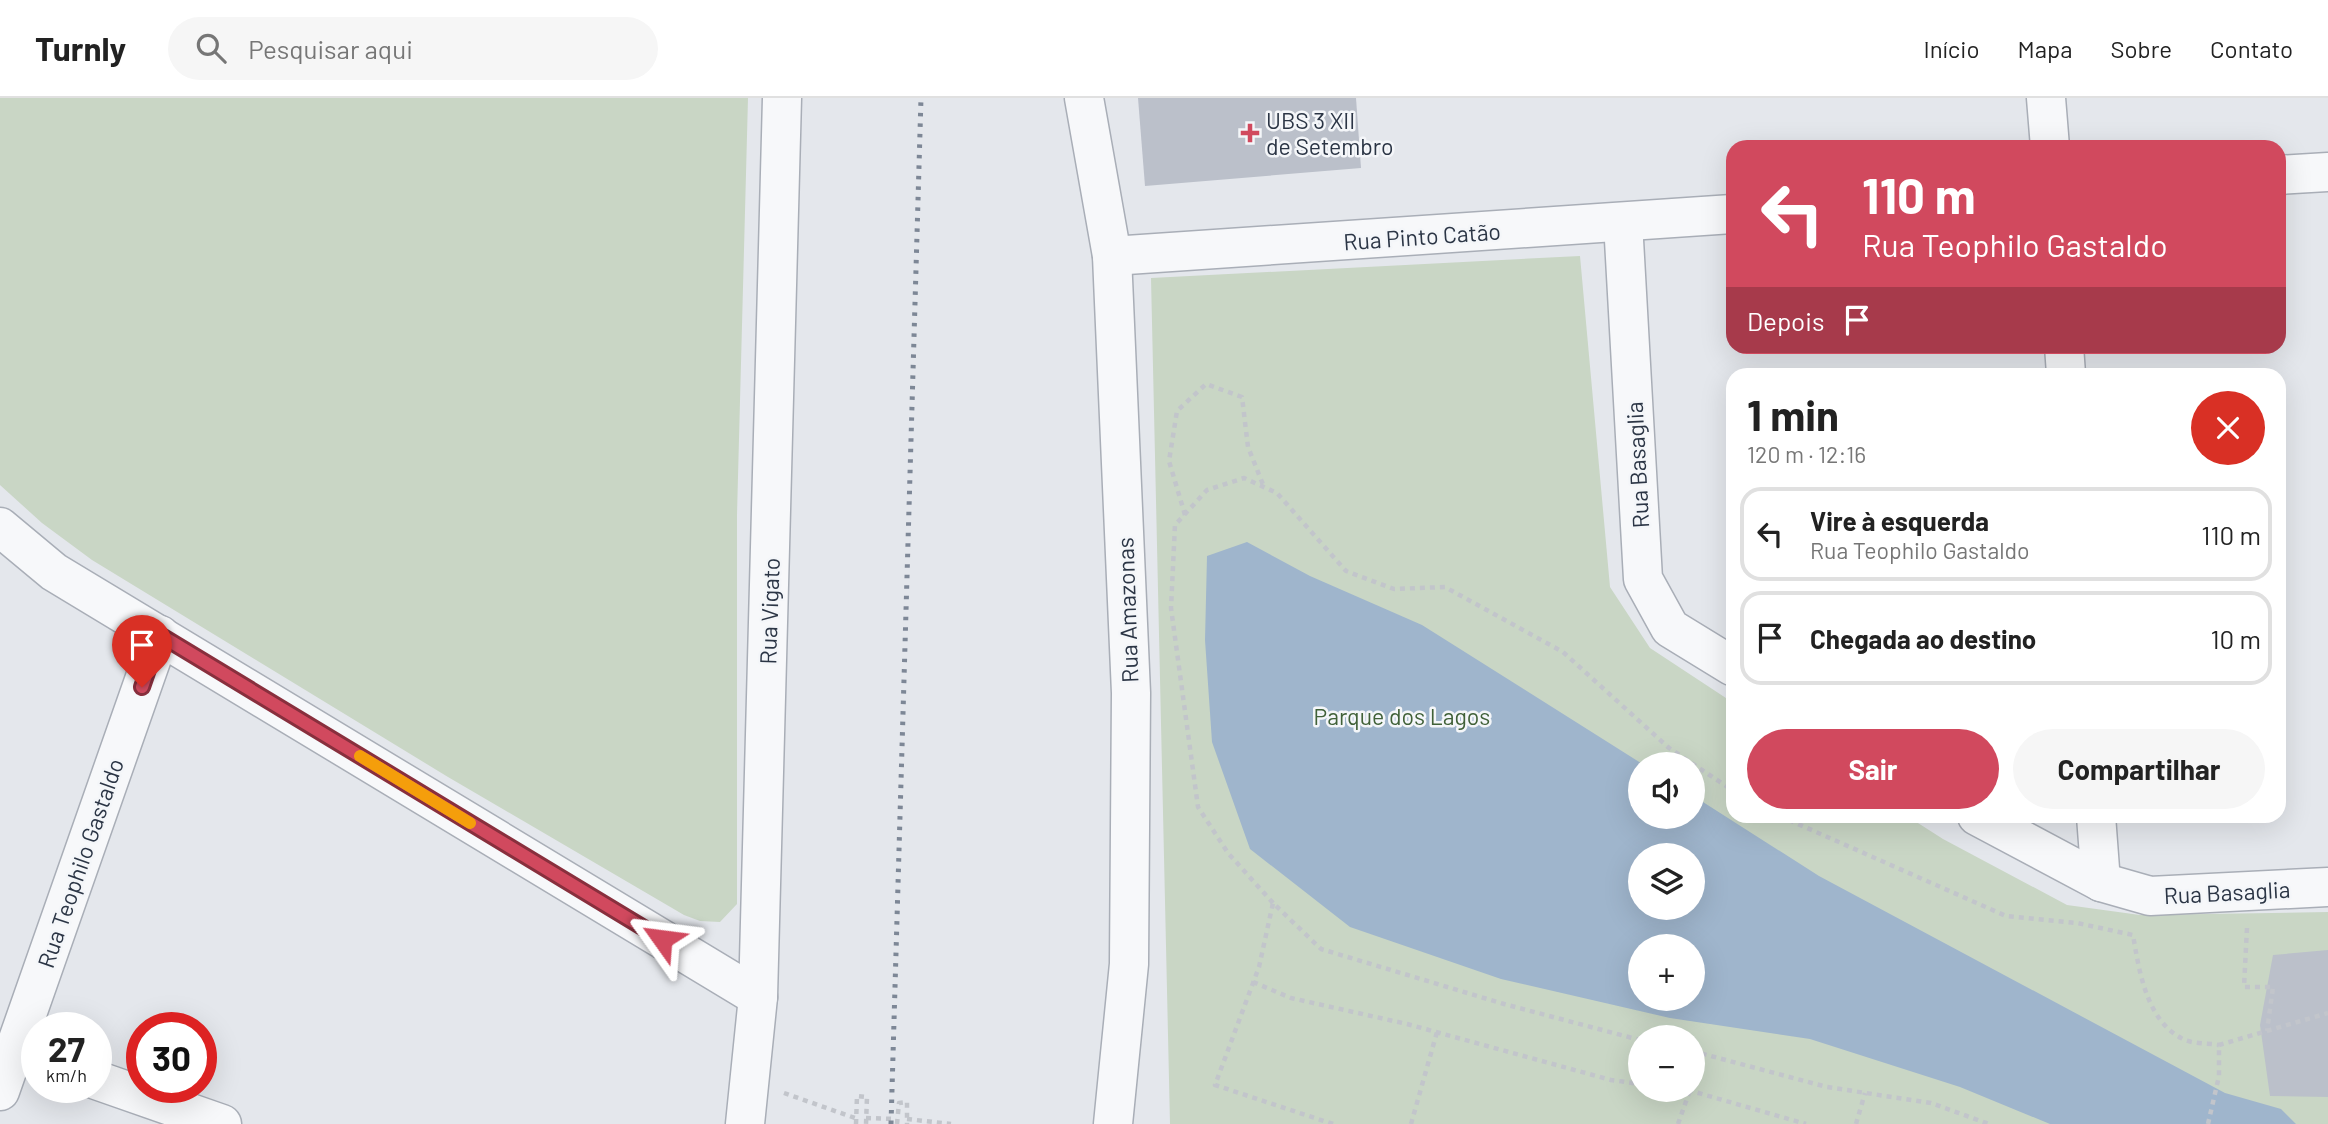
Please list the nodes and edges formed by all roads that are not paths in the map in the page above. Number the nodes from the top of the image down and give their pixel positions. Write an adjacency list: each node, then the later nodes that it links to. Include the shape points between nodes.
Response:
1 (782, 98): 17 (street, Rua Vigato)
2 (1084, 98): 9 (street, Rua Amazonas)
3 (2046, 98): 4 (street)
4 (2049, 140)
5 (2328, 172): 6 (street)
6 (2286, 175)
7 (1726, 214): 8 (street, Rua Pinto Catão)
8 (1623, 222): 9 (street, Rua Pinto Catão); 12 (street, Rua Basaglia, via 1643,579 1670,628)
9 (1112, 256): 24 (street, Rua Amazonas, via 1131,692 1129,964)
10 (0, 527): 11 (street, via 54,572)
11 (160, 635): 17 (street); 18 (street, Rua Teophilo Gastaldo)
12 (1726, 662)
13 (1990, 823): 15 (street, Rua Basaglia)
14 (2097, 823): 15 (street)
15 (2101, 882): 16 (street, Rua Basaglia, via 2150,896)
16 (2328, 887)
17 (758, 997): 23 (street, Rua Vigato)
18 (40, 1012)
19 (21, 1062): 21 (street, Rua Teophilo Gastaldo)
20 (112, 1086): 22 (street)
21 (0, 1091)
22 (222, 1124)
23 (745, 1124)
24 (1113, 1124)

